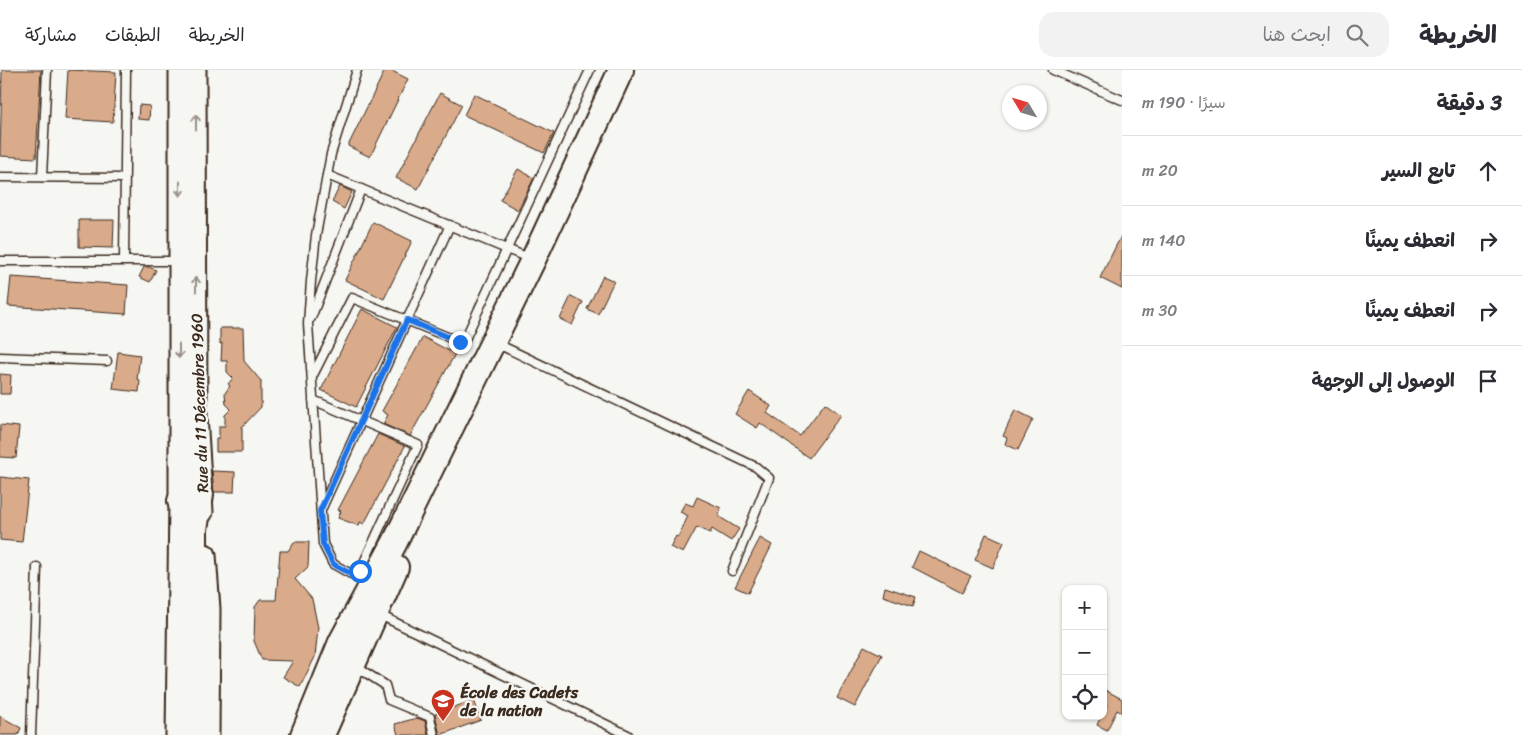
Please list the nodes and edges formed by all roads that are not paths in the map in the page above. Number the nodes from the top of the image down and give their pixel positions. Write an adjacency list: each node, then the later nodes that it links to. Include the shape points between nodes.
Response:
1 (47, 70): 13 (lane)
2 (126, 70): 14 (lane)
3 (180, 70): 21 (main road, Rue du 11 Décembre 1960, one-way to 21)
4 (195, 70): 30 (main road, Rue du 11 Décembre 1960, one-way to 4, via 196,415)
5 (356, 70): 11 (lane)
6 (590, 70): 17 (lane)
7 (621, 70): 19 (main road)
8 (631, 70): 24 (main road)
9 (1053, 70): 10 (lane)
10 (1122, 100)
11 (327, 175): 15 (lane); 23 (lane, via 316,235)
12 (0, 176): 13 (lane)
13 (42, 177): 14 (lane)
14 (124, 178): 18 (lane)
15 (361, 189): 16 (lane); 23 (lane)
16 (450, 226): 17 (lane); 22 (lane)
17 (506, 249): 19 (lane); 22 (lane, via 465,338 460,342)
18 (124, 260): 20 (lane); 21 (lane)
19 (533, 260): 32 (main road)
20 (0, 261)
21 (179, 261): 30 (main road, Rue du 11 Décembre 1960, one-way to 30)
22 (407, 320): 27 (lane, via 352,298); 29 (lane)
23 (308, 324): 27 (lane)
24 (502, 346): 32 (main road); 34 (lane, via 756,467 770,478)
25 (0, 357): 26 (lane)
26 (106, 361)
27 (312, 379): 28 (lane)
28 (313, 400): 29 (lane); 31 (lane)
29 (361, 420): 31 (lane); 31 (lane, via 418,445 360,571 351,574 333,564 323,544)
30 (190, 498): 38 (main road, Rue du 11 Décembre 1960); 39 (main road, via 185,515 189,538); 40 (main road, via 195,529); 41 (main road, Rue du 11 Décembre 1960, via 209,609)
31 (320, 511)
32 (404, 539): 35 (main road, via 400,582); 42 (main road, via 341,642); 43 (main road); 44 (main road, via 392,576)
33 (37, 567): 37 (lane)
34 (732, 571)
35 (386, 618): 36 (main road); 47 (lane)
36 (363, 671): 45 (main road); 46 (lane, via 385,685 389,700 430,717)
37 (31, 735)
38 (177, 735)
39 (187, 735)
40 (195, 735)
41 (208, 735)
42 (303, 735)
43 (315, 735)
44 (322, 735)
45 (338, 735)
46 (434, 735)
47 (628, 735)

